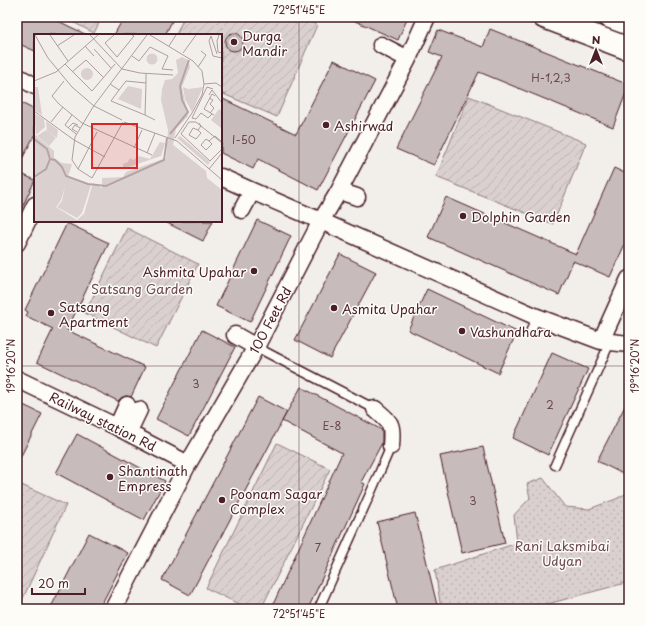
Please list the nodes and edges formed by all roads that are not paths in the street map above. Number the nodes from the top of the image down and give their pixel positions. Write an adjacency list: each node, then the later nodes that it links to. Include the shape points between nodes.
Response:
1 (544, 17): 6 (main road)
2 (610, 17): 4 (main road)
3 (424, 23): 7 (street, 100 Feet Rd)
4 (629, 24)
5 (381, 45): 7 (street)
6 (629, 49)
7 (408, 59): 12 (street, 100 Feet Rd)
8 (17, 76): 9 (street)
9 (34, 85)
10 (222, 177): 11 (street)
11 (252, 191): 15 (street); 16 (street)
12 (339, 191): 13 (street); 16 (street, 100 Feet Rd)
13 (357, 197)
14 (34, 207): 17 (street)
15 (242, 210)
16 (321, 220): 20 (street, via 534,323); 22 (street, 100 Feet Rd)
17 (17, 243)
18 (629, 279): 20 (street)
19 (235, 335): 22 (street)
20 (605, 341): 21 (street); 29 (lane)
21 (629, 344)
22 (256, 347): 25 (lane); 28 (street, 100 Feet Rd)
23 (17, 379): 26 (street, Railway station Rd)
24 (133, 408): 26 (street)
25 (375, 409): 27 (street, via 389,421 392,432)
26 (122, 430): 28 (street, Railway station Rd)
27 (390, 446): 30 (lane)
28 (188, 464): 31 (street, 100 Feet Rd)
29 (555, 465)
30 (319, 608)
31 (113, 609)

